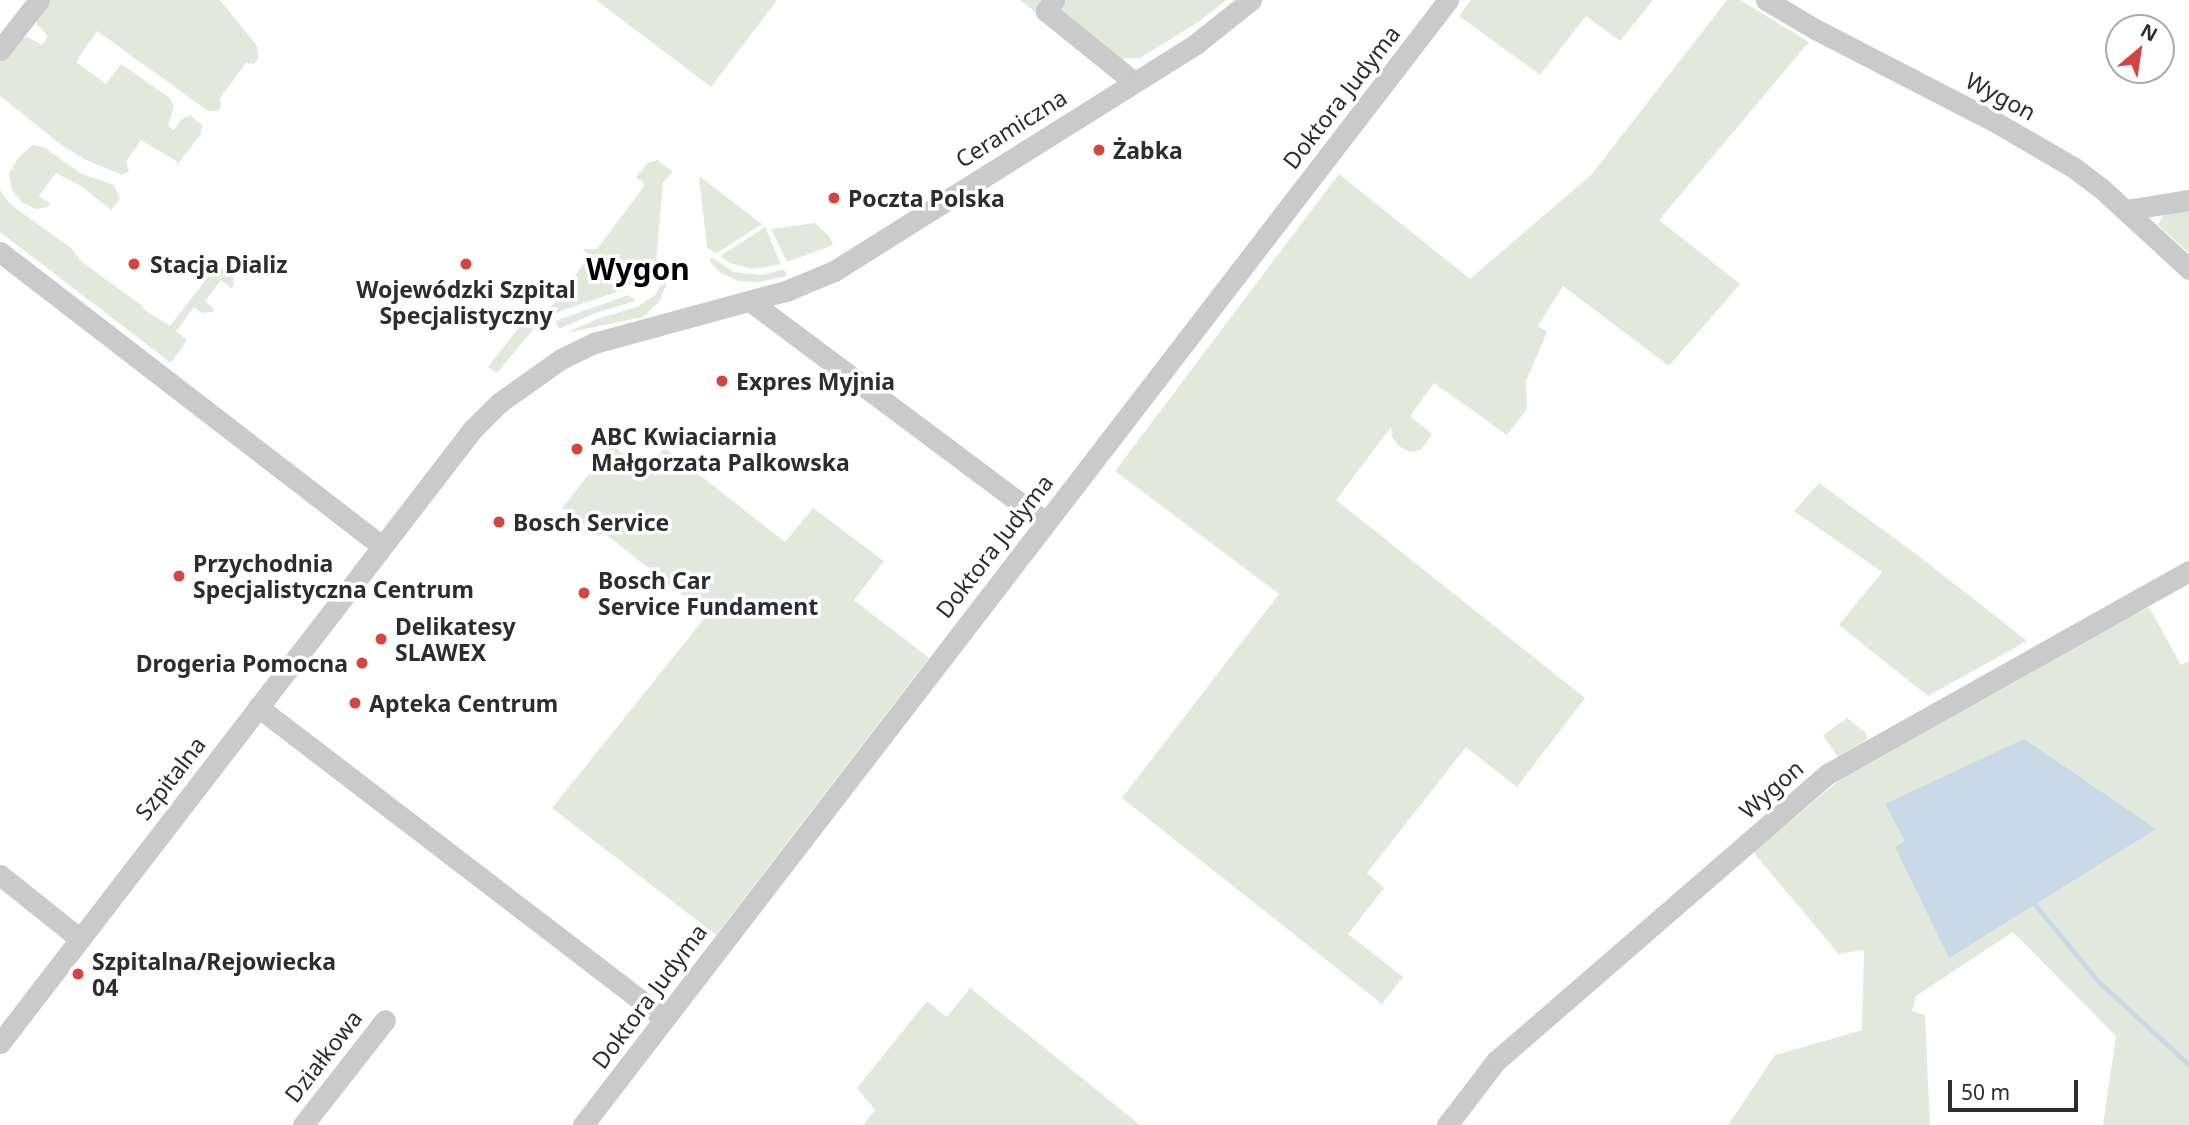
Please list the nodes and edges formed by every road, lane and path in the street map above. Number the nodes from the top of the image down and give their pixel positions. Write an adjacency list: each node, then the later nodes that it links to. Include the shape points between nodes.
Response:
1 (39, 0): 6 (street)
2 (1054, 0): 7 (street, via 1046,11)
3 (1251, 0): 7 (street, Ceramiczna, via 1213,33)
4 (1448, 0): 13 (street, Doktora Judyma)
5 (1766, 0): 9 (street, Wygon, via 2032,142 2073,167)
6 (0, 50)
7 (1134, 82): 12 (street, Ceramiczna, via 834,271)
8 (2189, 200): 9 (street)
9 (2126, 210): 11 (street, Wygon)
10 (0, 252): 14 (street)
11 (2189, 269)
12 (750, 301): 13 (street); 14 (street, Szpitalna, via 594,343 549,367 499,403 472,430)
13 (1045, 522): 19 (street, Doktora Judyma)
14 (382, 546): 16 (street, Szpitalna)
15 (2189, 571): 24 (street, Wygon, via 1829,773 1496,1061)
16 (258, 707): 18 (street, Szpitalna); 19 (street)
17 (0, 875): 18 (street)
18 (79, 938): 21 (street, Szpitalna)
19 (664, 1018): 23 (street, Doktora Judyma)
20 (385, 1020): 22 (street, Działkowa)
21 (0, 1043)
22 (303, 1125)
23 (583, 1125)
24 (1447, 1125)

